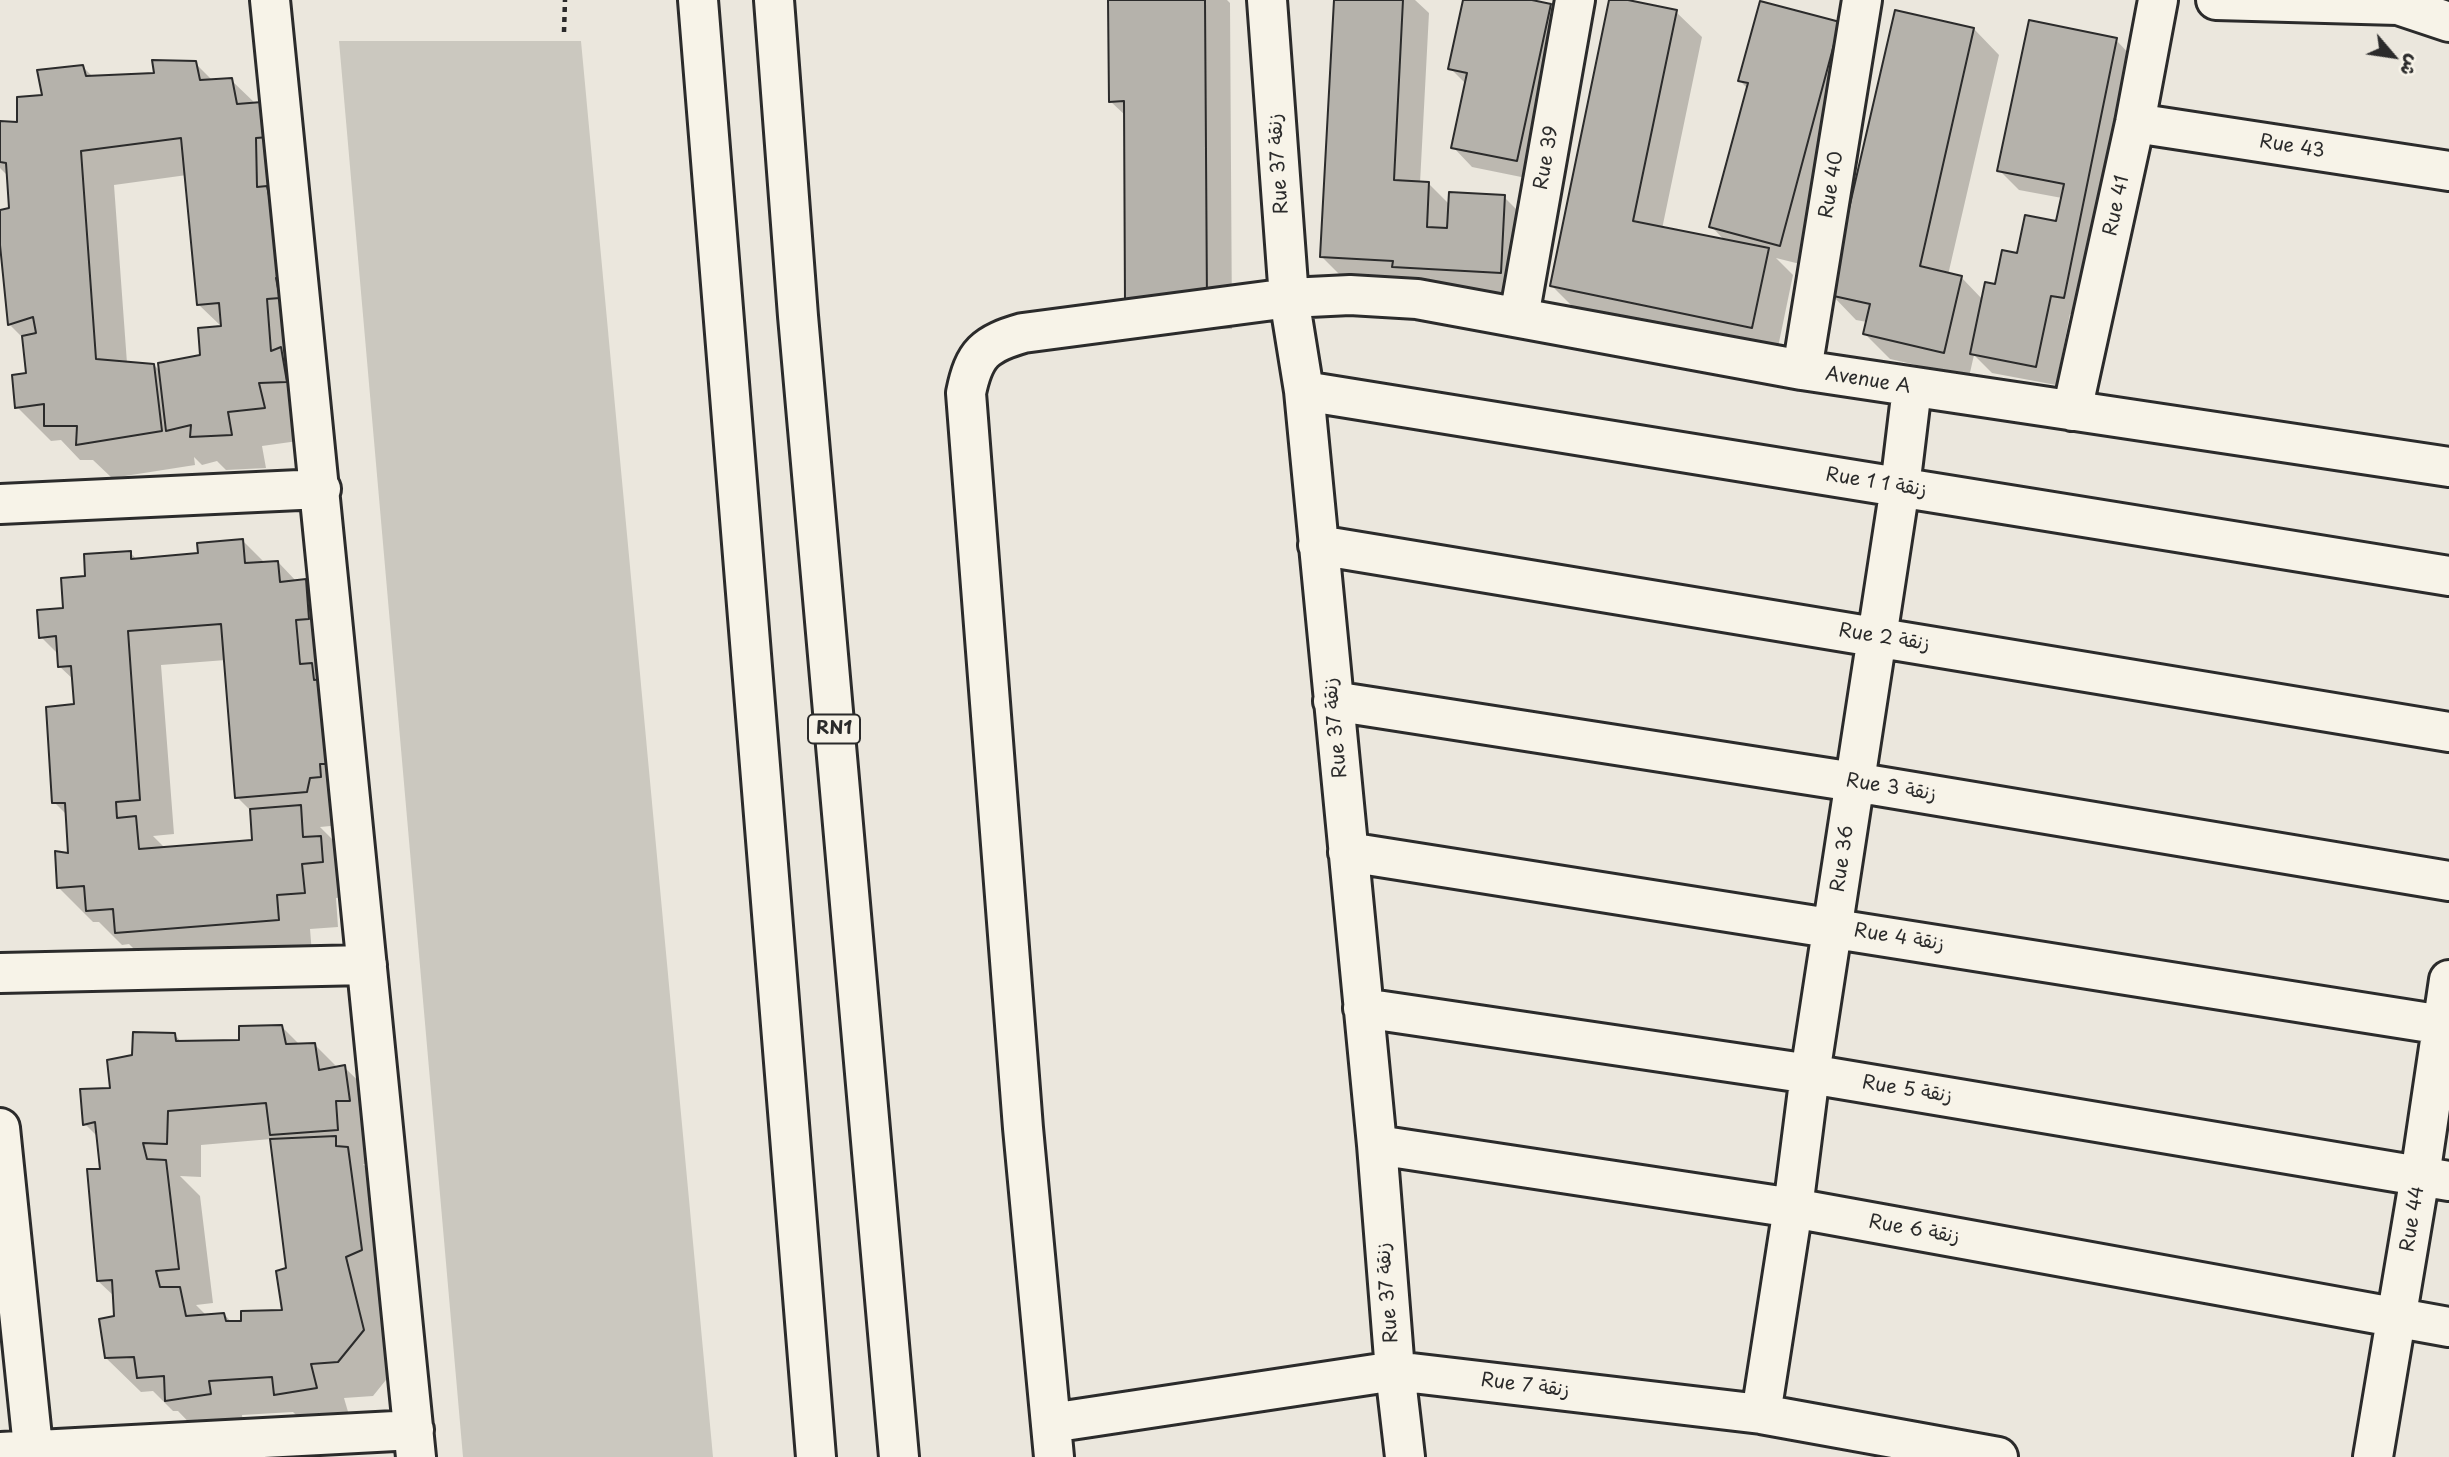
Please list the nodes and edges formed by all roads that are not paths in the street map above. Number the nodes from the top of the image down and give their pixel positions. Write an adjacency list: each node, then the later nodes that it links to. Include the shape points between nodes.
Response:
1 (270, 0): 21 (main road)
2 (698, 0): 49 (main road)
3 (774, 0): 50 (main road, RN1)
4 (1267, 0): 13 (main road, Rue 37 زنقة)
5 (1575, 0): 14 (main road, Rue 39)
6 (1862, 0): 15 (main road, Rue 40)
7 (2158, 0): 11 (main road, Rue 41)
8 (2216, 0): 9 (main road)
9 (2400, 2): 10 (main road)
10 (2449, 22)
11 (2135, 123): 12 (main road, Rue 43); 18 (main road, Rue 41)
12 (2449, 171)
13 (1289, 298): 14 (main road, Avenue A, via 1417,299); 17 (main road, Rue 37 زنقة); 46 (main road, Avenue A, via 1023,333 982,351 971,370 966,393 1023,1128)
14 (1519, 317): 15 (main road, Avenue A)
15 (1802, 370): 16 (main road, Avenue A)
16 (1912, 388): 18 (main road, Avenue A); 20 (main road, Rue 36)
17 (1304, 391): 20 (main road, Rue 1 زنقة 1); 23 (main road, Rue 37 زنقة)
18 (2072, 411): 19 (main road, Avenue A)
19 (2449, 467)
20 (1900, 487): 24 (main road, Rue 1 زنقة 1); 25 (main road, Rue 36)
21 (321, 489): 22 (main road); 32 (main road)
22 (0, 504)
23 (1318, 545): 25 (main road, Rue 2 زنقة); 26 (main road, Rue 37 زنقة)
24 (2449, 576)
25 (1878, 637): 27 (main road, Rue 2 زنقة); 28 (main road, Rue 36)
26 (1333, 701): 28 (main road, Rue 3 زنقة); 29 (main road, Rue 37 زنقة)
27 (2449, 732)
28 (1854, 782): 30 (main road, Rue 3 زنقة); 31 (main road, Rue 36)
29 (1348, 852): 31 (main road, Rue 4 زنقة); 35 (main road, Rue 37 زنقة)
30 (2449, 881)
31 (1833, 928): 36 (main road, Rue 4 زنقة); 37 (main road, Rue 36)
32 (367, 965): 33 (main road); 47 (main road)
33 (0, 973)
34 (2449, 980): 36 (main road, Rue 44)
35 (1363, 1008): 37 (main road, Rue 5 زنقة); 39 (main road, Rue 37 زنقة)
36 (2446, 1026): 40 (main road, Rue 44)
37 (1810, 1074): 40 (main road, Rue 5 زنقة); 41 (main road, Rue 36)
38 (0, 1128): 48 (main road)
39 (1377, 1145): 41 (main road, Rue 6 زنقة); 44 (main road, Rue 37 زنقة)
40 (2435, 1178): 42 (main road, Rue 44)
41 (1793, 1208): 42 (main road, Rue 6 زنقة); 45 (main road, Rue 36)
42 (2397, 1318): 43 (main road, Rue 6 زنقة); 53 (main road, Rue 44)
43 (2449, 1327)
44 (1395, 1371): 45 (main road, Rue 7 زنقة); 46 (main road, Rue 7 زنقة); 51 (main road, Rue 37 زنقة)
45 (1760, 1414): 52 (main road, Rue 7 زنقة)
46 (1053, 1440)
47 (415, 1444): 48 (main road)
48 (23, 1454)
49 (816, 1457)
50 (899, 1457)
51 (1405, 1457)
52 (1998, 1457)
53 (2373, 1457)

